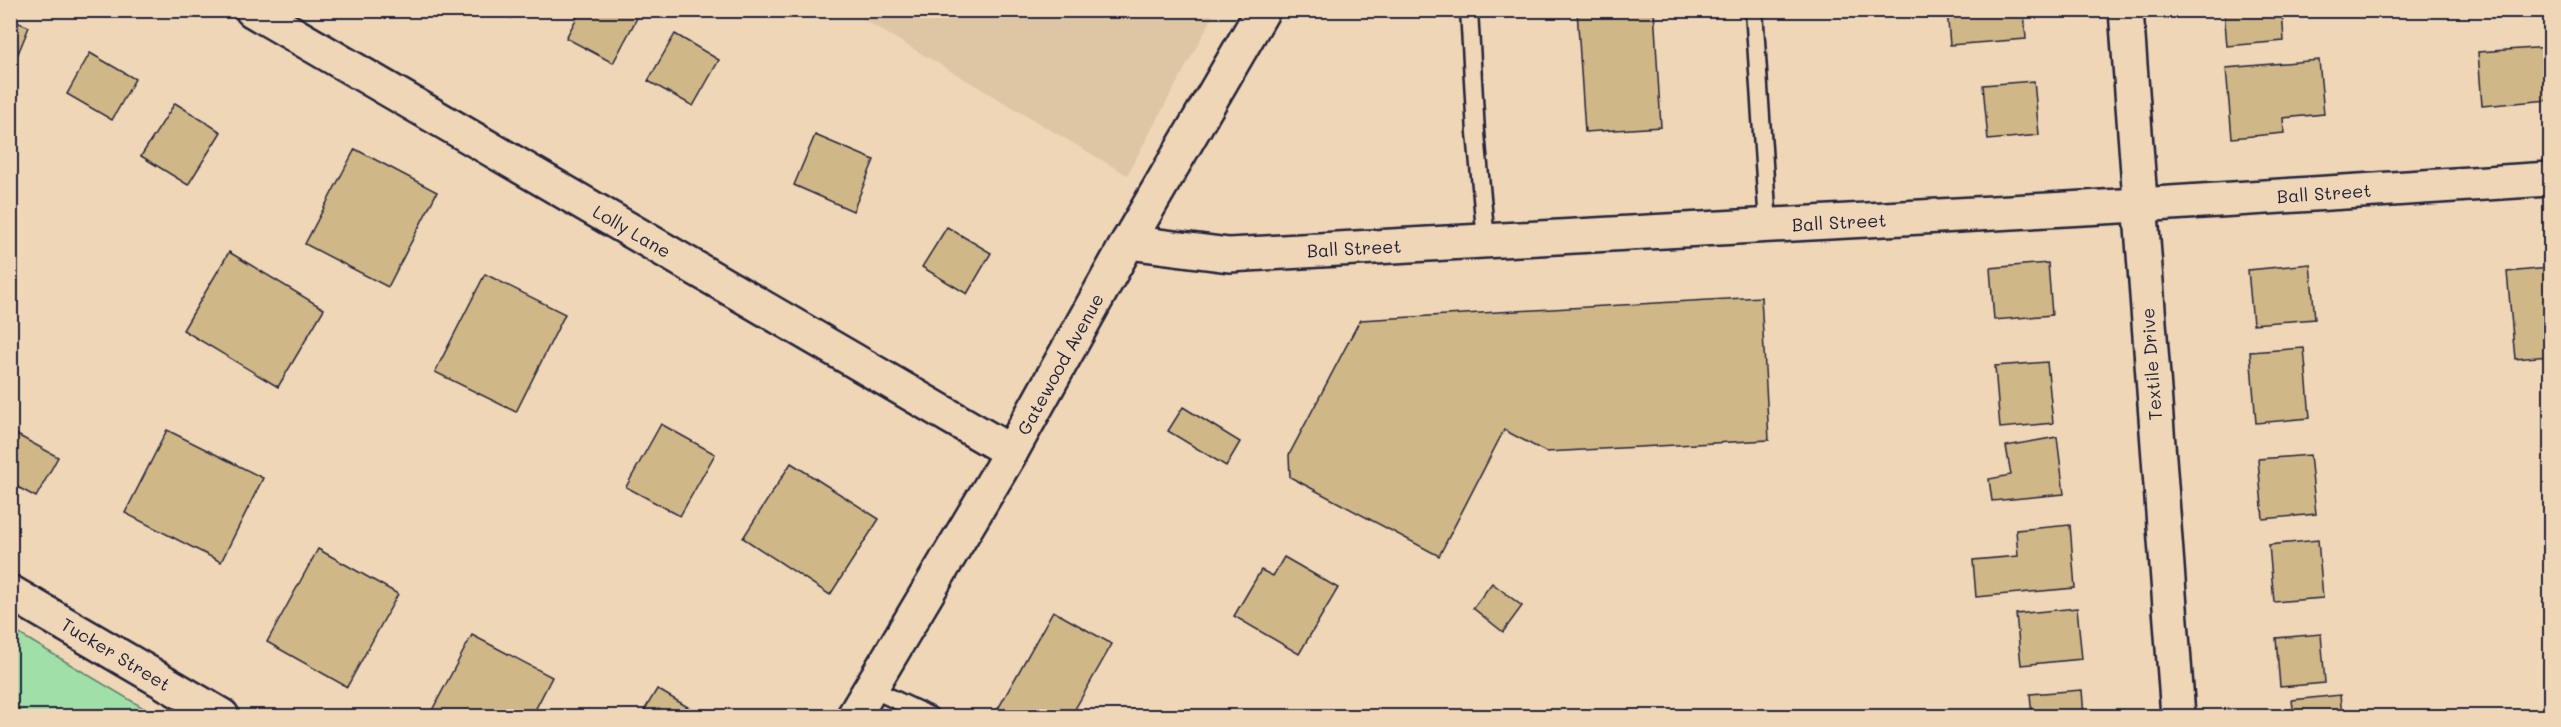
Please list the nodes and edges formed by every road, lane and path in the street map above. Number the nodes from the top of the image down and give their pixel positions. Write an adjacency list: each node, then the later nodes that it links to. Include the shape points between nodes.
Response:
1 (252, 10): 11 (street, Lolly Lane)
2 (1263, 10): 10 (street, Gatewood Avenue)
3 (1469, 10): 9 (lane)
4 (1754, 10): 8 (lane)
5 (2126, 10): 7 (street, Textile Drive)
6 (2550, 179): 7 (street, Ball Street)
7 (2139, 205): 8 (street, Ball Street); 17 (street, Textile Drive)
8 (1768, 225): 9 (street, Ball Street)
9 (1486, 241): 10 (street, Ball Street, via 1229,255)
10 (1128, 242): 11 (street, Gatewood Avenue)
11 (1011, 452): 13 (street, Gatewood Avenue)
12 (10, 591): 14 (street, Tucker Street)
13 (870, 688): 15 (street, Gatewood Avenue); 16 (lane)
14 (222, 717)
15 (854, 717)
16 (930, 717)
17 (2178, 717)

